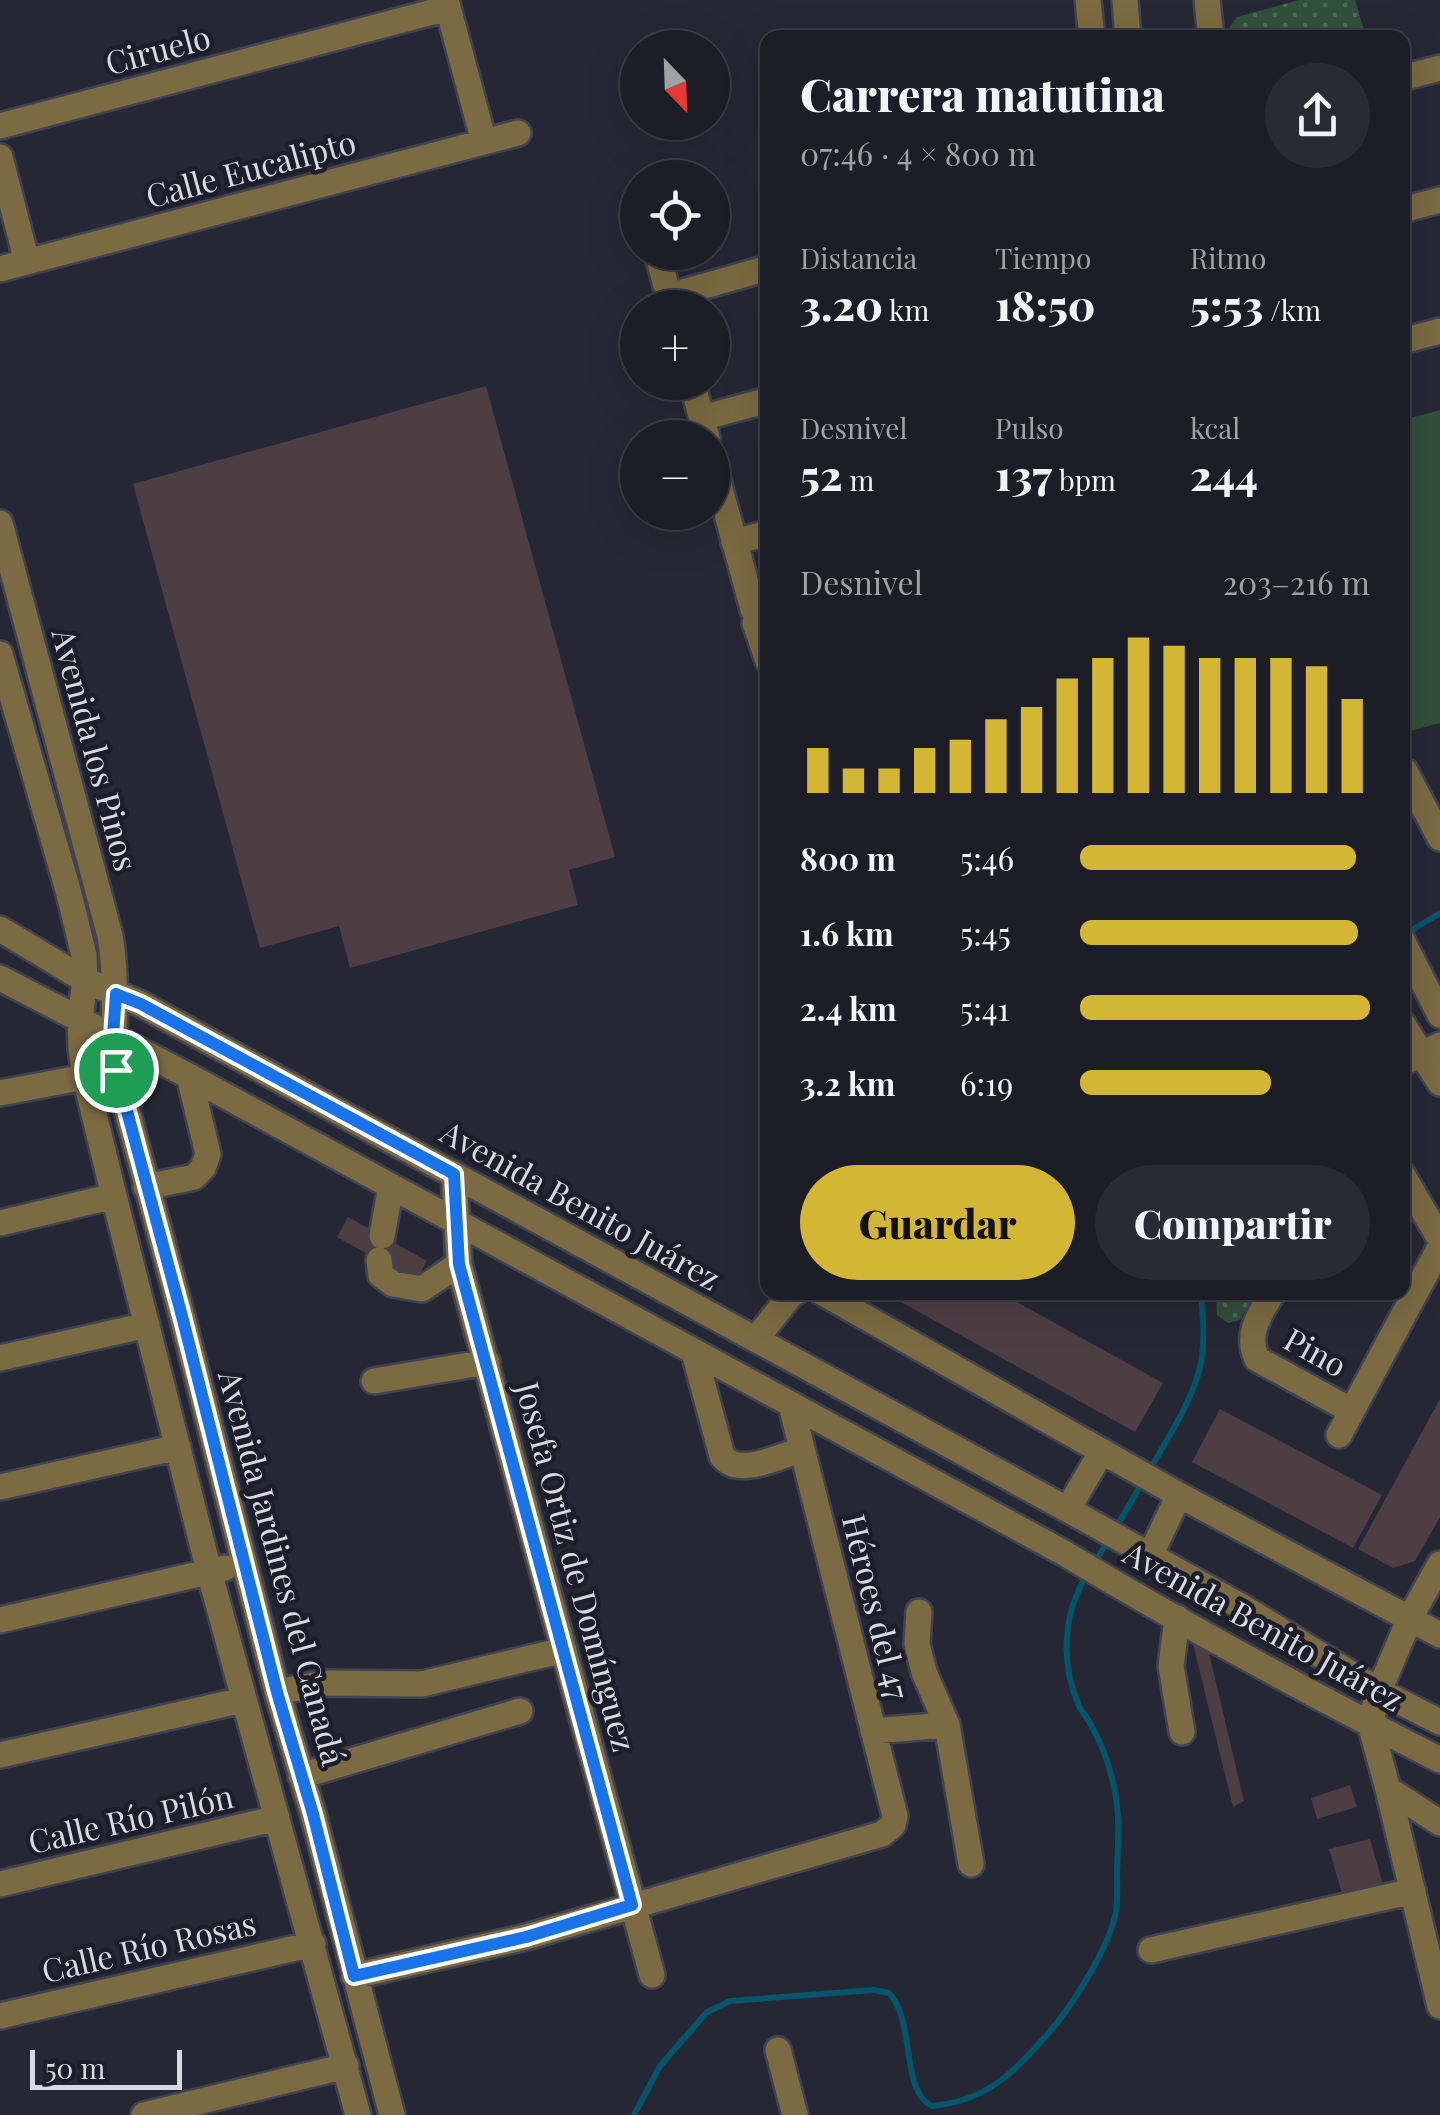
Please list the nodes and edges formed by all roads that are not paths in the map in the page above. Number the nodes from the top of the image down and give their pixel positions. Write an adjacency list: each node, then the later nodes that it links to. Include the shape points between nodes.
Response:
1 (1088, 0): 5 (street)
2 (1125, 0): 6 (street)
3 (1207, 0): 7 (street)
4 (447, 4): 10 (street, Ciruelo); 12 (street)
5 (1091, 30)
6 (1127, 30)
7 (1210, 30)
8 (1440, 68): 9 (street)
9 (1410, 76)
10 (0, 126)
11 (518, 134): 12 (street, Calle Eucalipto)
12 (484, 142): 16 (street, Calle Eucalipto)
13 (0, 157): 16 (street)
14 (1440, 200): 15 (street)
15 (1410, 208)
16 (27, 262): 17 (street, Calle Eucalipto)
17 (0, 269)
18 (760, 271): 19 (street)
19 (705, 290)
20 (1440, 331): 21 (street)
21 (1410, 340)
22 (760, 404): 23 (street)
23 (722, 420)
24 (0, 524): 37 (street, Avenida los Pinos, via 105,914)
25 (730, 527): 27 (street)
26 (760, 535): 27 (street)
27 (734, 542): 28 (street)
28 (760, 636)
29 (0, 654): 30 (street, Avenida los Pinos)
30 (11, 727): 36 (street, Avenida los Pinos, via 34,772 80,938)
31 (1429, 792): 32 (street)
32 (1440, 838)
33 (0, 930): 36 (street, Avenida Benito Juárez)
34 (1410, 957): 38 (street)
35 (0, 978): 39 (street, Avenida Benito Juárez)
36 (85, 980): 37 (street, Avenida Benito Juárez); 39 (street, Avenida los Pinos)
37 (116, 994): 41 (street, Avenida los Pinos); 47 (street, Avenida Benito Juárez)
38 (1439, 1011): 40 (street)
39 (80, 1020): 41 (street, Avenida Benito Juárez); 44 (street, Avenida Jardines del Canadá)
40 (1410, 1023)
41 (113, 1036): 43 (street, Avenida Benito Juárez); 49 (street, Avenida Jardines del Canadá)
42 (1421, 1054): 45 (street)
43 (189, 1076): 48 (street, Avenida Benito Juárez); 49 (street, via 208,1154 203,1168 194,1177)
44 (86, 1077): 46 (street); 51 (street, Avenida Jardines del Canadá)
45 (1440, 1083)
46 (0, 1093)
47 (454, 1174): 53 (street, Josefa Ortiz de Domínguez); 61 (street, Avenida Benito Juárez)
48 (391, 1186): 53 (street, Avenida Benito Juárez); 56 (street, via 381,1276 422,1290)
49 (146, 1187): 76 (street, Avenida Jardines del Canadá)
50 (1410, 1188): 54 (street)
51 (114, 1196): 52 (street); 60 (street, Avenida Jardines del Canadá)
52 (0, 1222)
53 (458, 1222): 56 (street, Josefa Ortiz de Domínguez); 62 (street, Avenida Benito Juárez)
54 (1440, 1239)
55 (1440, 1247): 67 (street)
56 (459, 1264): 64 (street, Josefa Ortiz de Domínguez)
57 (787, 1300): 61 (street)
58 (835, 1300): 71 (street)
59 (1268, 1300): 67 (street, Pino, via 1250,1346 1257,1359)
60 (147, 1325): 63 (street); 69 (street, Avenida Jardines del Canadá)
61 (756, 1339): 74 (street, Avenida Benito Juárez)
62 (694, 1352): 66 (street, Avenida Benito Juárez); 70 (street, via 728,1464 748,1466)
63 (0, 1358)
64 (487, 1362): 65 (street); 84 (street, Josefa Ortiz de Domínguez)
65 (374, 1381)
66 (790, 1404): 70 (street, Héroes del 47); 80 (street, Avenida Benito Juárez)
67 (1352, 1411): 68 (street)
68 (1339, 1435)
69 (178, 1447): 72 (street); 78 (street, Avenida Jardines del Canadá)
70 (802, 1450): 92 (street, Héroes del 47)
71 (1109, 1455): 73 (street); 74 (street)
72 (0, 1487)
73 (1173, 1491): 75 (street); 81 (street)
74 (1075, 1513): 75 (street, Avenida Benito Juárez)
75 (1142, 1552): 85 (street, Avenida Benito Juárez)
76 (244, 1564): 78 (street); 86 (street, Avenida Jardines del Canadá)
77 (1440, 1564): 81 (street)
78 (209, 1571): 82 (street); 87 (street, Avenida Jardines del Canadá)
79 (920, 1612): 91 (street, via 921,1658)
80 (1177, 1618): 90 (street, Avenida Benito Juárez); 93 (street, via 1171,1666)
81 (1410, 1618): 83 (street); 85 (street)
82 (0, 1620)
83 (1440, 1635)
84 (564, 1650): 86 (street, via 422,1684 324,1683); 103 (street, Josefa Ortiz de Domínguez)
85 (1379, 1691): 89 (street, Avenida Benito Juárez); 90 (street)
86 (277, 1692): 96 (street, Avenida Jardines del Canadá)
87 (244, 1700): 94 (street); 98 (street, Avenida Jardines del Canadá)
88 (520, 1711): 96 (street)
89 (1440, 1722)
90 (1370, 1724): 95 (street, Avenida Benito Juárez); 97 (street)
91 (947, 1725): 92 (street); 100 (street)
92 (874, 1731): 103 (street, Héroes del 47, via 895,1816 882,1834)
93 (1182, 1732)
94 (0, 1755)
95 (1440, 1760)
96 (302, 1776): 107 (street, Avenida Jardines del Canadá)
97 (1388, 1789): 99 (street); 102 (street)
98 (277, 1818): 101 (street, Calle Río Pilón); 104 (street, Avenida Jardines del Canadá)
99 (1440, 1824)
100 (971, 1864)
101 (0, 1884)
102 (1413, 1891): 105 (street); 108 (street)
103 (632, 1905): 106 (street, Josefa Ortiz de Domínguez); 107 (street)
104 (312, 1944): 109 (street, Calle Río Rosas); 111 (street, Avenida Jardines del Canadá)
105 (1151, 1950)
106 (652, 1974)
107 (354, 1976): 114 (street, Avenida Jardines del Canadá)
108 (1440, 2006)
109 (0, 2016)
110 (778, 2050): 115 (street)
111 (346, 2066): 112 (street); 113 (street, Avenida Jardines del Canadá)
112 (144, 2115)
113 (358, 2115)
114 (392, 2115)
115 (795, 2115)

